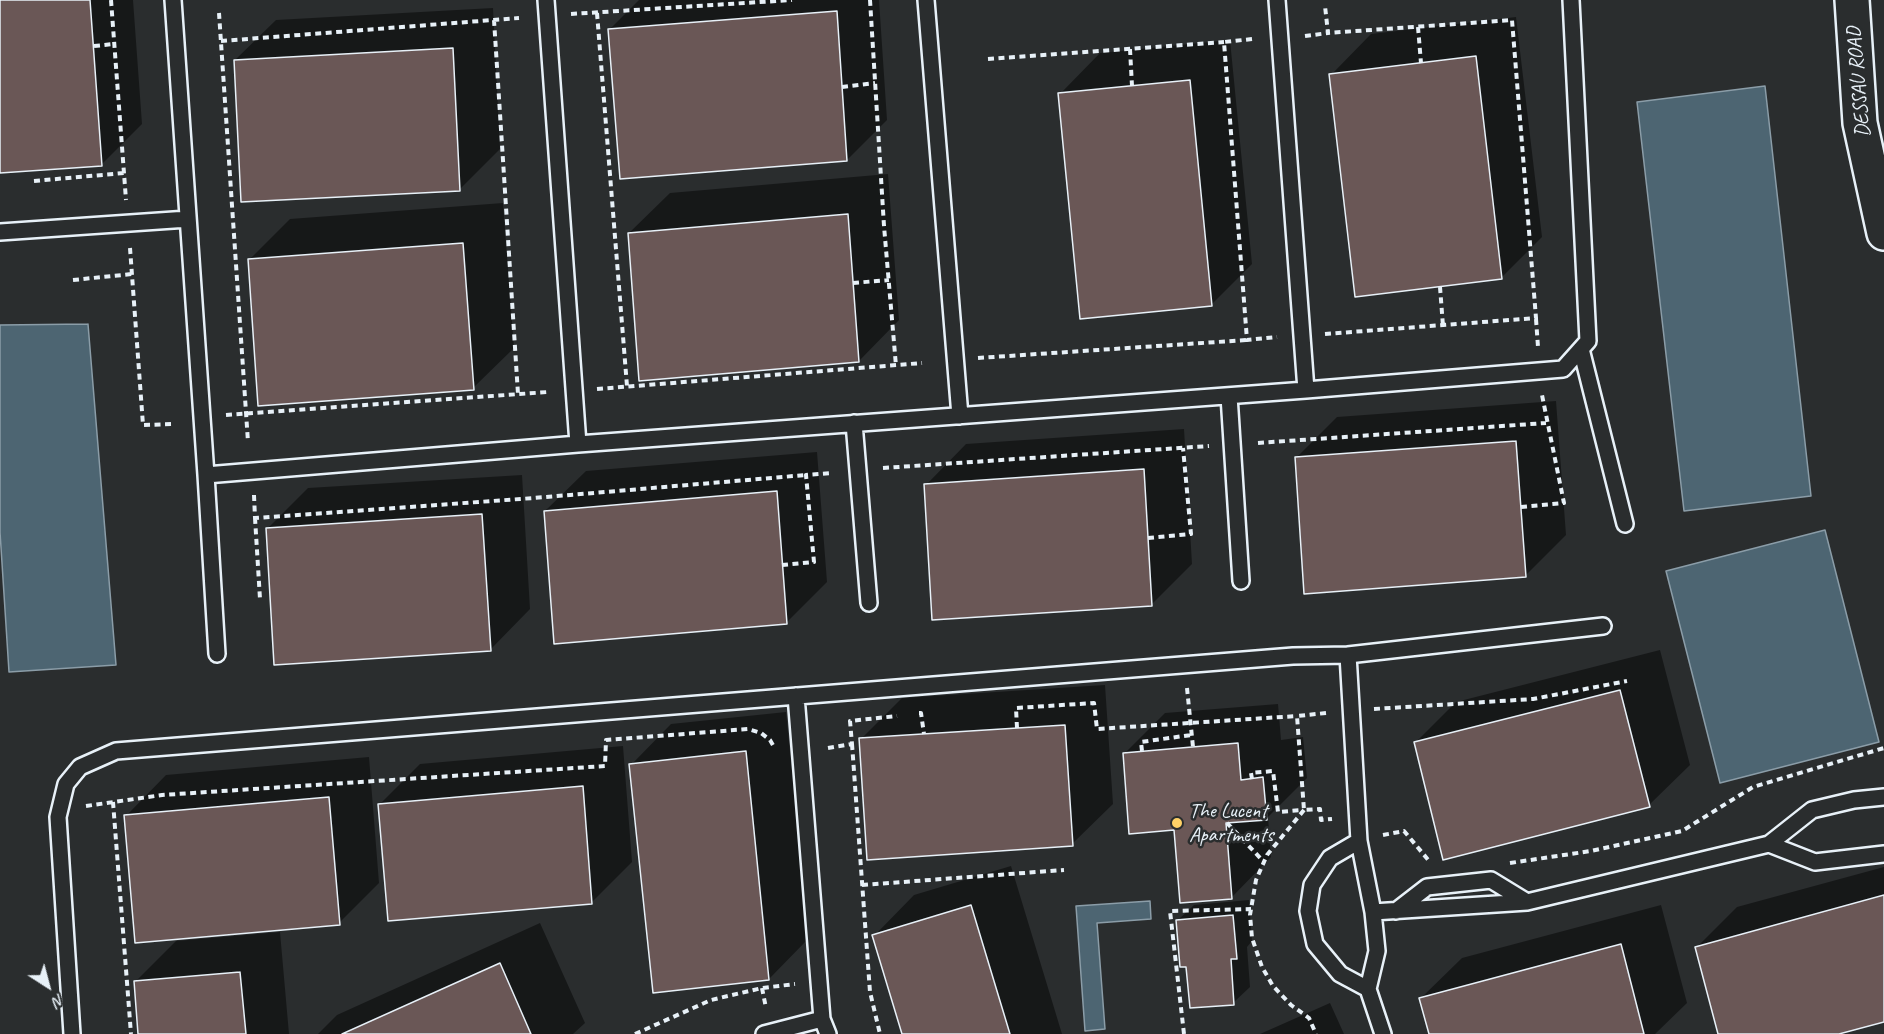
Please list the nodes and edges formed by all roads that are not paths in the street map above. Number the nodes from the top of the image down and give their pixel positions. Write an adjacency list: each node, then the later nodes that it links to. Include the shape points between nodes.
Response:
1 (172, 0): 7 (lane)
2 (546, 0): 15 (lane)
3 (926, 0): 13 (lane)
4 (1277, 0): 11 (lane)
5 (1571, 0): 10 (lane, via 1588,341)
6 (1852, 0): 9 (main road, DESSAU ROAD, via 1860,123)
7 (189, 219): 8 (lane); 16 (lane)
8 (0, 232)
9 (1884, 233)
10 (1581, 349): 11 (lane, via 1563,369); 17 (lane)
11 (1306, 390): 12 (lane)
12 (1229, 396): 13 (lane); 18 (lane)
13 (960, 416): 14 (lane)
14 (854, 423): 15 (lane); 19 (lane)
15 (578, 444): 16 (lane)
16 (206, 475): 21 (lane)
17 (1625, 524)
18 (1241, 581)
19 (869, 603)
20 (1603, 626): 22 (lane)
21 (217, 654)
22 (1348, 655): 23 (lane, via 1293,656); 25 (lane)
23 (796, 696): 32 (lane); 33 (lane, via 116,751 80,767 66,784 58,817)
24 (1884, 797): 26 (lane, via 1812,810)
25 (1359, 841): 30 (lane); 31 (lane, via 1330,858 1312,885 1308,911 1315,944 1340,974)
26 (1769, 844): 27 (lane, via 1815,862); 28 (lane)
27 (1884, 854)
28 (1527, 902): 29 (lane); 29 (lane, via 1491,880 1427,887)
29 (1396, 911): 30 (lane)
30 (1373, 912): 31 (lane, via 1377,951)
31 (1368, 989): 36 (lane)
32 (822, 1019): 34 (lane); 35 (lane)
33 (72, 1034)
34 (764, 1034)
35 (828, 1034)
36 (1383, 1034)

